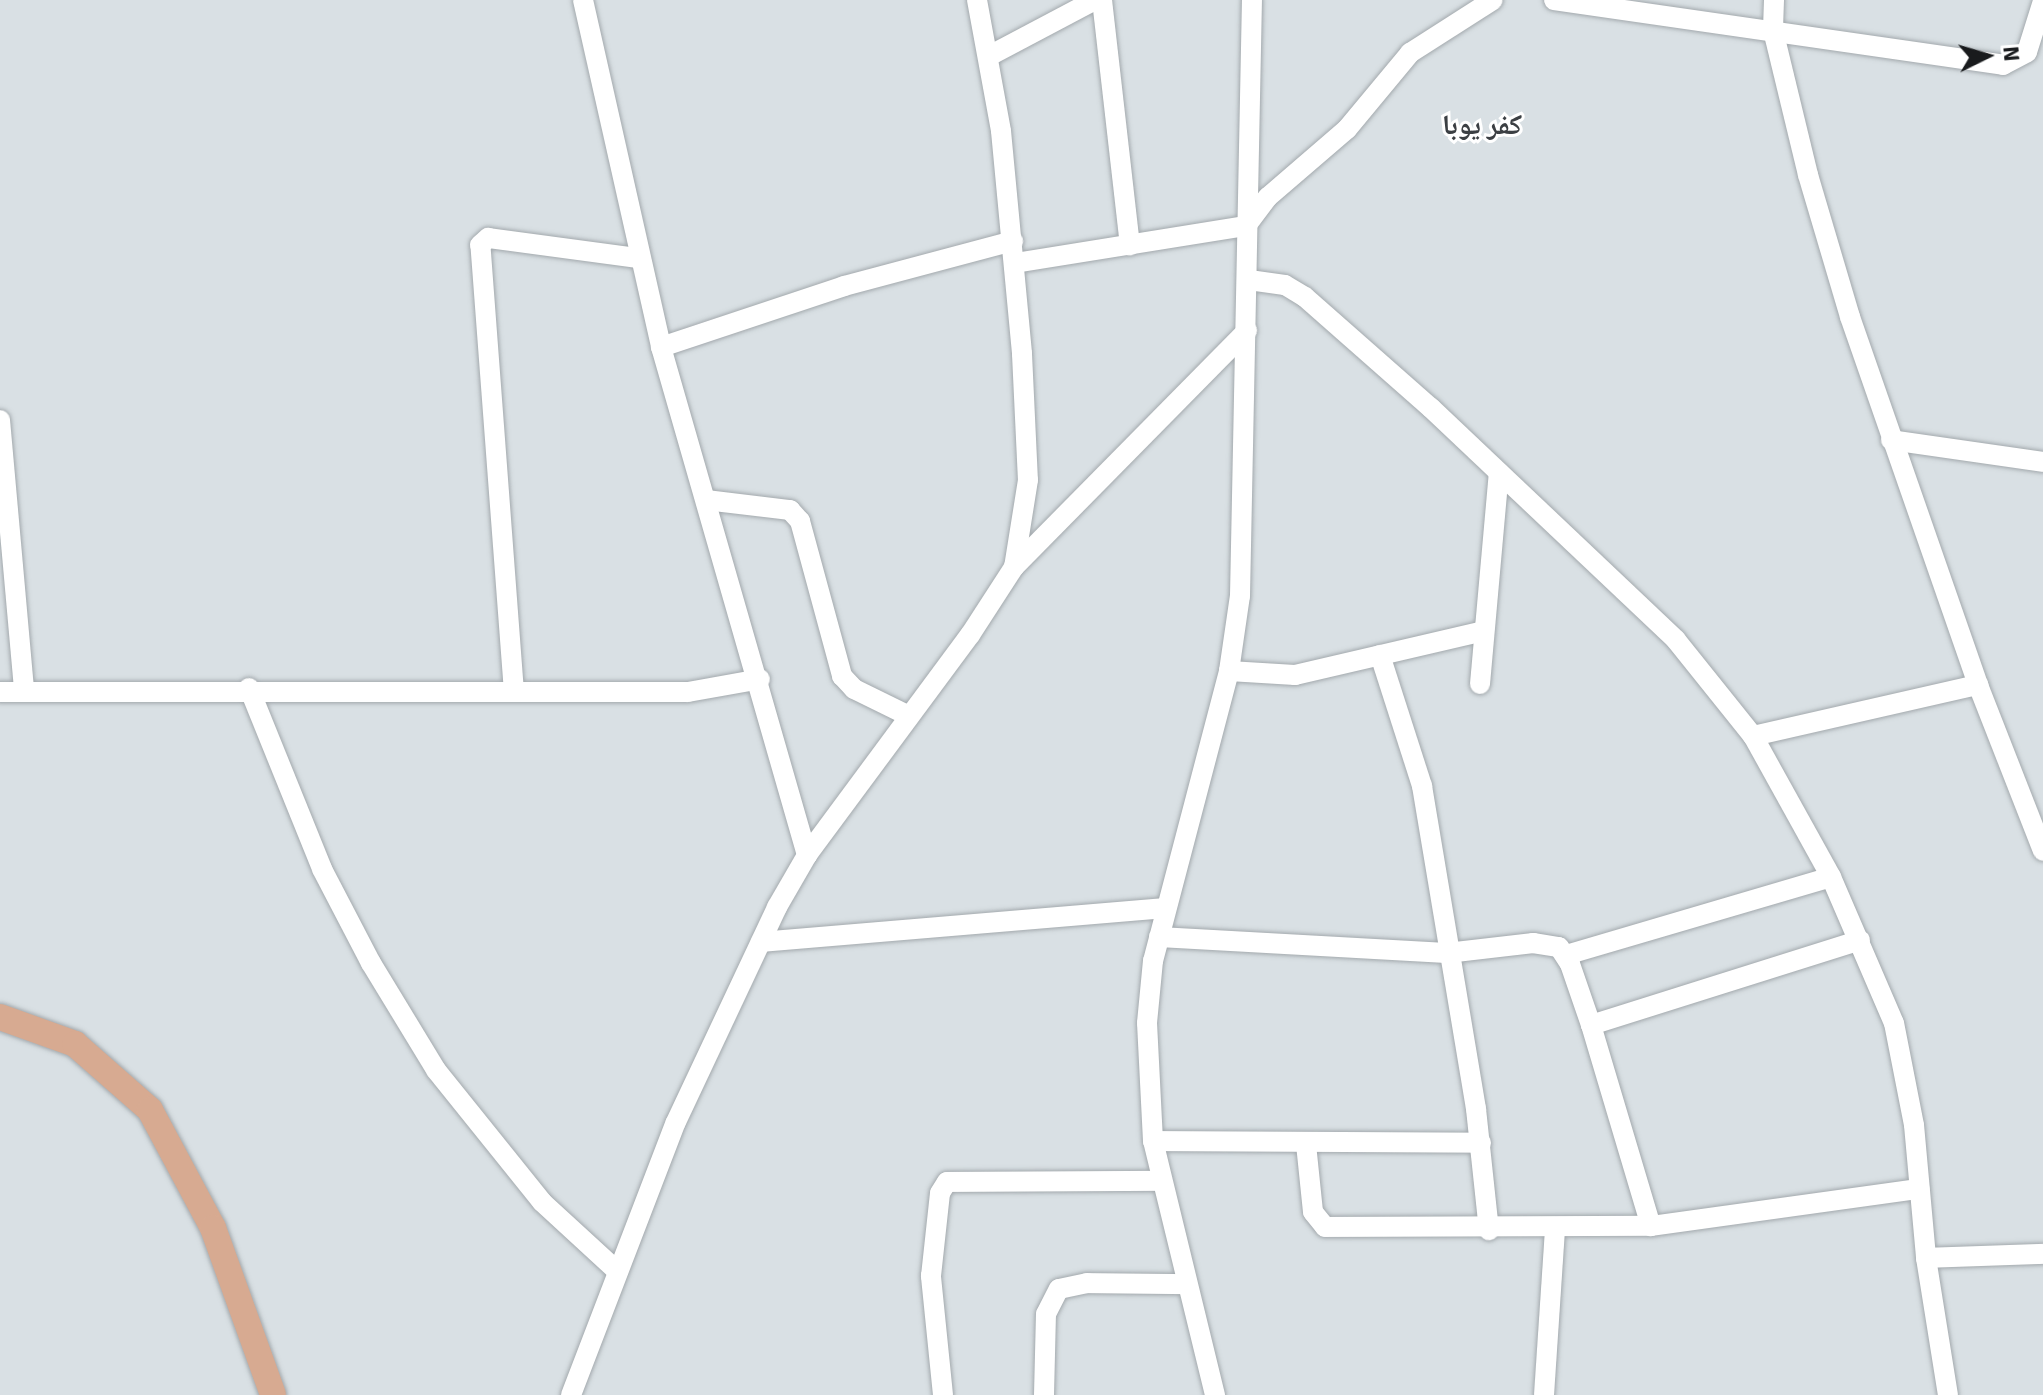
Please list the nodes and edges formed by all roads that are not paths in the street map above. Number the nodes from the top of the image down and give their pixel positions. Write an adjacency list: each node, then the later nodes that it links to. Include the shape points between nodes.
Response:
1 (583, 0): 15 (street)
2 (977, 0): 11 (street)
3 (1095, 0): 11 (street)
4 (1102, 0): 14 (street)
5 (1252, 0): 12 (street)
6 (1493, 0): 12 (street, via 1410,53 1347,129 1268,197)
7 (1554, 0): 10 (street)
8 (1774, 0): 10 (street)
9 (2043, 1): 10 (street, via 2027,52 2003,65)
10 (1773, 30): 21 (street, via 1808,175)
11 (991, 55): 13 (street)
12 (1246, 226): 14 (street); 17 (street)
13 (1013, 241): 16 (street); 19 (street, via 844,286)
14 (1130, 245): 16 (street)
15 (638, 258): 19 (street); 35 (street, via 488,238 480,245)
16 (1015, 263): 25 (street, via 1028,480)
17 (1249, 280): 18 (street); 23 (street, via 1285,285 1305,297)
18 (1247, 331): 25 (street); 28 (street, via 1244,553)
19 (661, 347): 24 (street)
20 (0, 420): 33 (street)
21 (1891, 440): 22 (street); 31 (street)
22 (2043, 462)
23 (1499, 473): 26 (street); 37 (street, via 1676,640)
24 (706, 500): 29 (street); 36 (street, via 790,510 800,521 842,676 854,689)
25 (1014, 567): 36 (street)
26 (1484, 631): 27 (street); 30 (street)
27 (1380, 655): 28 (street, via 1295,675); 45 (street, via 1422,786)
28 (1229, 671): 41 (street)
29 (760, 679): 35 (street, via 688,692); 39 (street, via 779,770)
30 (1480, 684)
31 (1978, 685): 37 (street); 38 (street)
32 (249, 688): 33 (street); 35 (street); 59 (street, via 322,869 436,1070 542,1202)
33 (24, 691): 34 (street)
34 (0, 692)
35 (514, 692)
36 (909, 716): 39 (street)
37 (1753, 736): 40 (street)
38 (2043, 851)
39 (807, 855): 44 (street)
40 (1831, 877): 43 (street); 46 (street)
41 (1165, 908): 42 (street); 44 (street)
42 (1159, 937): 45 (street); 49 (street, via 1147,1023)
43 (1860, 940): 48 (street); 53 (street, via 1894,1023 1905,1069)
44 (761, 942): 59 (street, via 676,1122)
45 (1447, 953): 46 (street, via 1545,943); 50 (street)
46 (1566, 955): 48 (street)
47 (0, 1017): 61 (main road, via 75,1044 150,1110 213,1228)
48 (1591, 1025): 54 (street)
49 (1153, 1141): 51 (street); 52 (street)
50 (1481, 1143): 51 (street); 55 (street)
51 (1306, 1144): 55 (street, via 1313,1212 1325,1227)
52 (1162, 1181): 60 (street); 63 (street, via 947,1182 940,1193 931,1276)
53 (1919, 1189): 54 (street); 58 (street)
54 (1651, 1226): 56 (street)
55 (1489, 1230): 56 (street)
56 (1555, 1230): 66 (street)
57 (2043, 1254): 58 (street)
58 (1926, 1258): 67 (street)
59 (618, 1272): 62 (street)
60 (1185, 1284): 64 (street, via 1087,1283 1059,1289 1046,1314); 65 (street)
61 (273, 1395)
62 (571, 1395)
63 (943, 1395)
64 (1044, 1395)
65 (1215, 1395)
66 (1544, 1395)
67 (1948, 1395)

